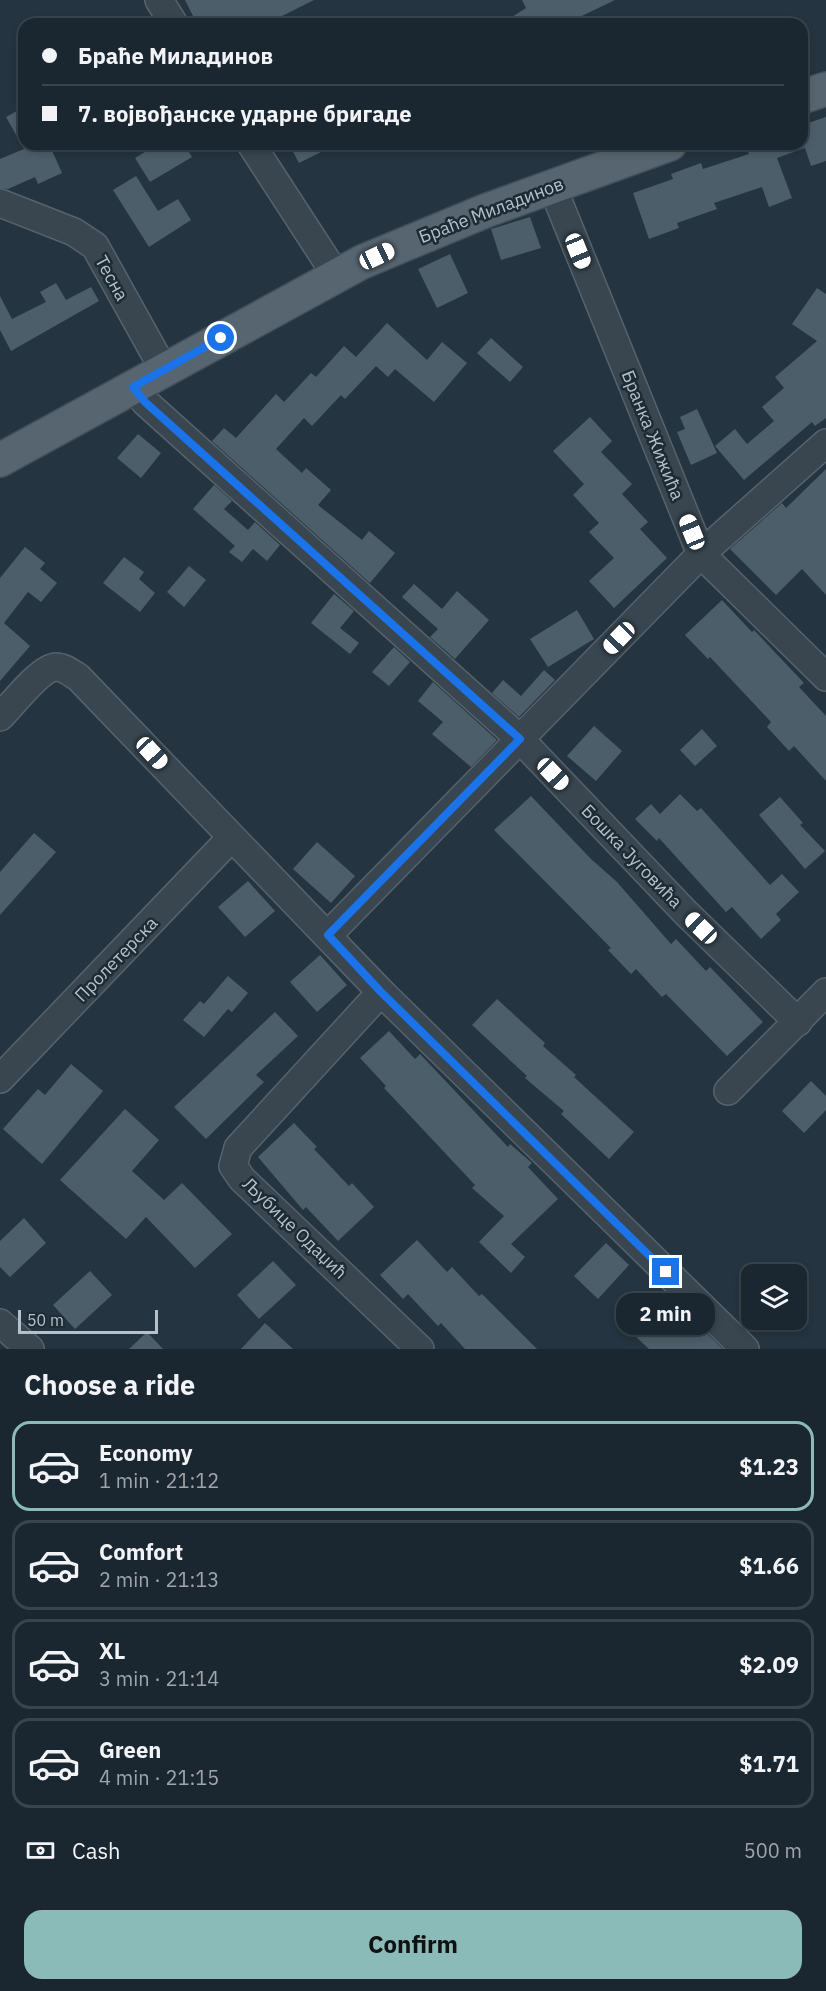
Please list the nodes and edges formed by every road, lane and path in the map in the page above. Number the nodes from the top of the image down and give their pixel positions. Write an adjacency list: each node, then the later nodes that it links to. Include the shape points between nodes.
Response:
1 (159, 0): 2 (street)
2 (170, 18)
3 (826, 88): 4 (main road)
4 (808, 95)
5 (256, 150): 9 (street)
6 (653, 150): 7 (main road, Браће Миладинов)
7 (552, 186): 9 (main road, Браће Миладинов, via 438,230); 14 (street, Бранка Жижића)
8 (0, 203): 10 (street, Тесна, via 74,232 94,246)
9 (336, 276): 10 (main road, Браће Миладинов)
10 (164, 370): 11 (main road, Браће Миладинов)
11 (133, 387): 13 (main road, Браће Миладинов); 17 (street, Бошка Југовића, via 145,402)
12 (826, 443): 14 (street)
13 (0, 460)
14 (701, 554): 15 (street, Бранка Жижића); 17 (street)
15 (826, 677)
16 (0, 717): 18 (street, via 42,673 54,667 64,668 88,686)
17 (520, 739): 19 (street); 22 (street, Бошка Југовића, via 685,912)
18 (231, 837): 19 (street); 23 (street, Пролетерска)
19 (328, 935): 20 (street)
20 (381, 992): 27 (street, Љубице Одаџић, via 238,1148 234,1166 242,1179); 28 (street)
21 (826, 992): 22 (street)
22 (798, 1022): 24 (street)
23 (0, 1079)
24 (728, 1091)
25 (0, 1323): 26 (street)
26 (30, 1349)
27 (420, 1349)
28 (745, 1349)

